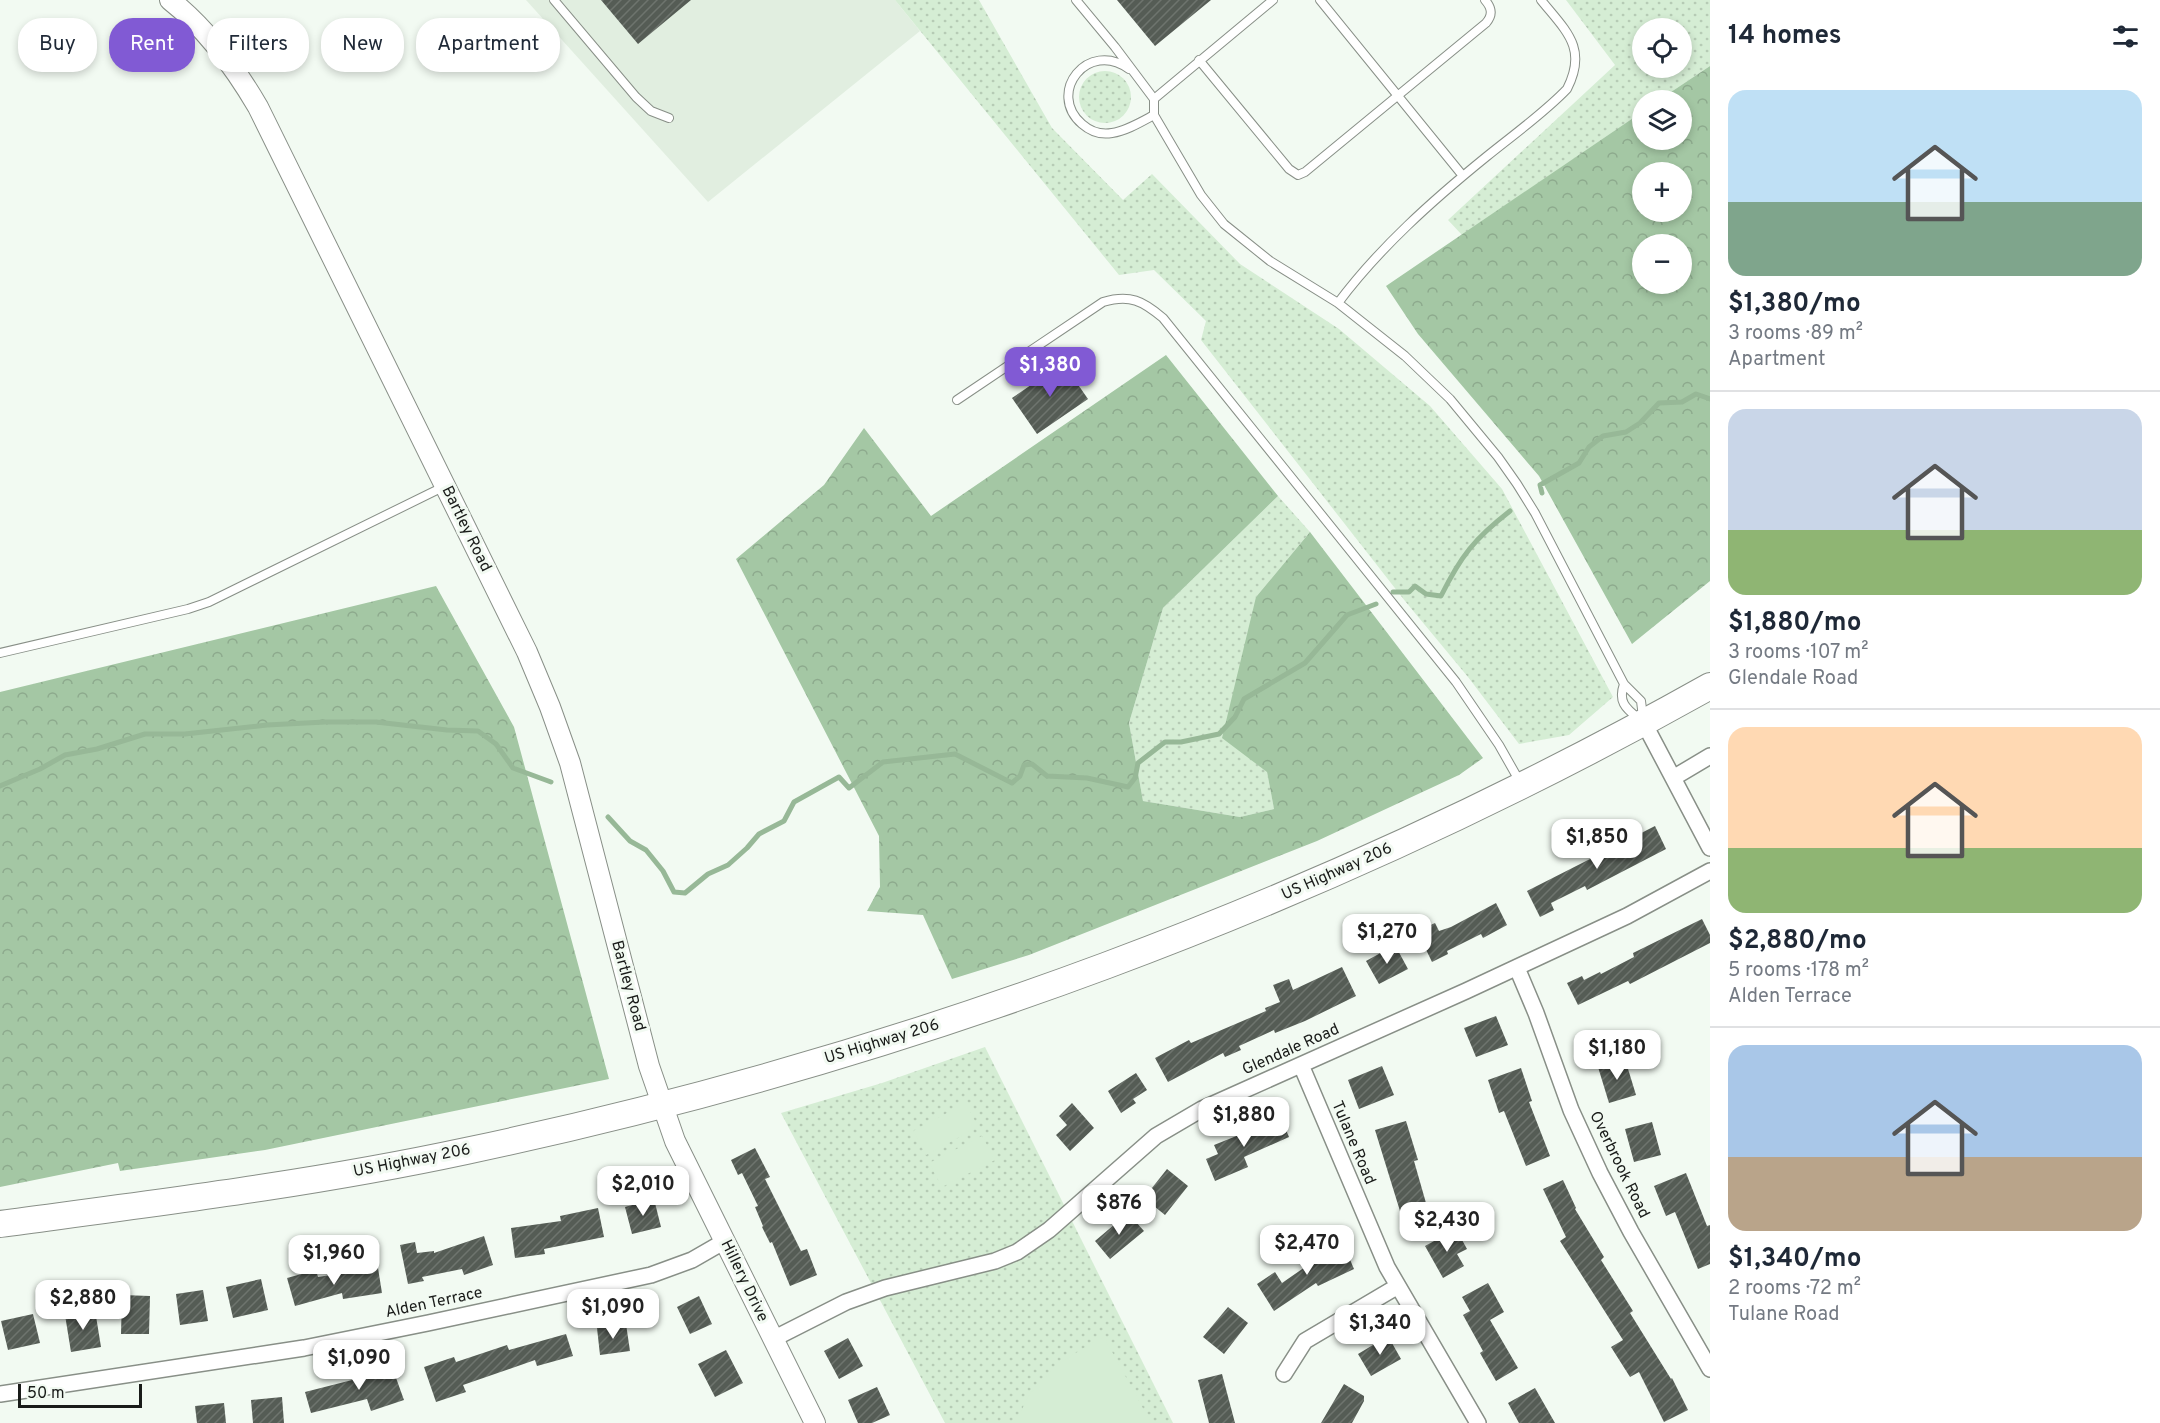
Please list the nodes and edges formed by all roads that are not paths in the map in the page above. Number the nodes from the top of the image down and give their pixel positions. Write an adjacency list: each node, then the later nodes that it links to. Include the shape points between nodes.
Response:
1 (170, 0): 17 (street, Bartley Road, via 216,45 253,98)
2 (554, 0): 13 (lane, via 636,98 651,111)
3 (1076, 0): 9 (lane)
4 (1273, 0): 8 (lane)
5 (1320, 0): 10 (lane)
6 (1485, 0): 10 (lane, via 1491,10 1486,23)
7 (1541, 0): 14 (lane, via 1572,39 1577,63 1572,81 1561,96)
8 (1199, 60): 10 (lane, via 1298,175); 11 (lane)
9 (1132, 72): 11 (lane); 12 (lane, via 1110,60 1082,68 1068,92 1073,114 1087,128 1103,134 1112,134)
10 (1399, 96): 14 (lane)
11 (1154, 99): 12 (lane)
12 (1154, 115): 15 (lane, via 1201,195 1224,224 1270,261)
13 (669, 118)
14 (1463, 176): 15 (lane, via 1356,278)
15 (1338, 303): 19 (lane, via 1428,377 1498,457 1534,513)
16 (957, 399): 24 (lane, via 1103,302 1120,298 1149,306 1163,318 1456,682)
17 (445, 486): 18 (lane, via 209,602); 29 (street, Bartley Road, via 527,652 561,735)
18 (0, 653)
19 (1624, 684): 21 (lane, via 1641,701); 21 (lane, via 1621,693 1626,708)
20 (1710, 686): 21 (highway, US Highway 206)
21 (1644, 723): 23 (street); 24 (highway, US Highway 206)
22 (1710, 756): 23 (street)
23 (1673, 778): 25 (street)
24 (1522, 786): 29 (highway, US Highway 206, via 1318,881 1085,974 841,1055)
25 (1710, 848)
26 (1710, 871): 27 (street, Glendale Road)
27 (1517, 968): 28 (street, Glendale Road); 34 (street, Overbrook Road, via 1600,1173)
28 (1301, 1065): 32 (street, Tulane Road); 33 (street, Glendale Road, via 1202,1109 1156,1136 1049,1230 1017,1252 885,1288 846,1302)
29 (662, 1105): 30 (highway, US Highway 206, via 369,1170); 31 (street, Hillery Drive, via 675,1141)
30 (0, 1224)
31 (724, 1241): 33 (street, Hillery Drive); 36 (street, Alden Terrace, via 692,1260 651,1275 428,1323 304,1348)
32 (1398, 1286): 35 (street, via 1305,1341); 38 (street, Tulane Road)
33 (773, 1339): 37 (street, Hillery Drive)
34 (1710, 1369)
35 (1284, 1374)
36 (0, 1394)
37 (815, 1423)
38 (1478, 1423)

